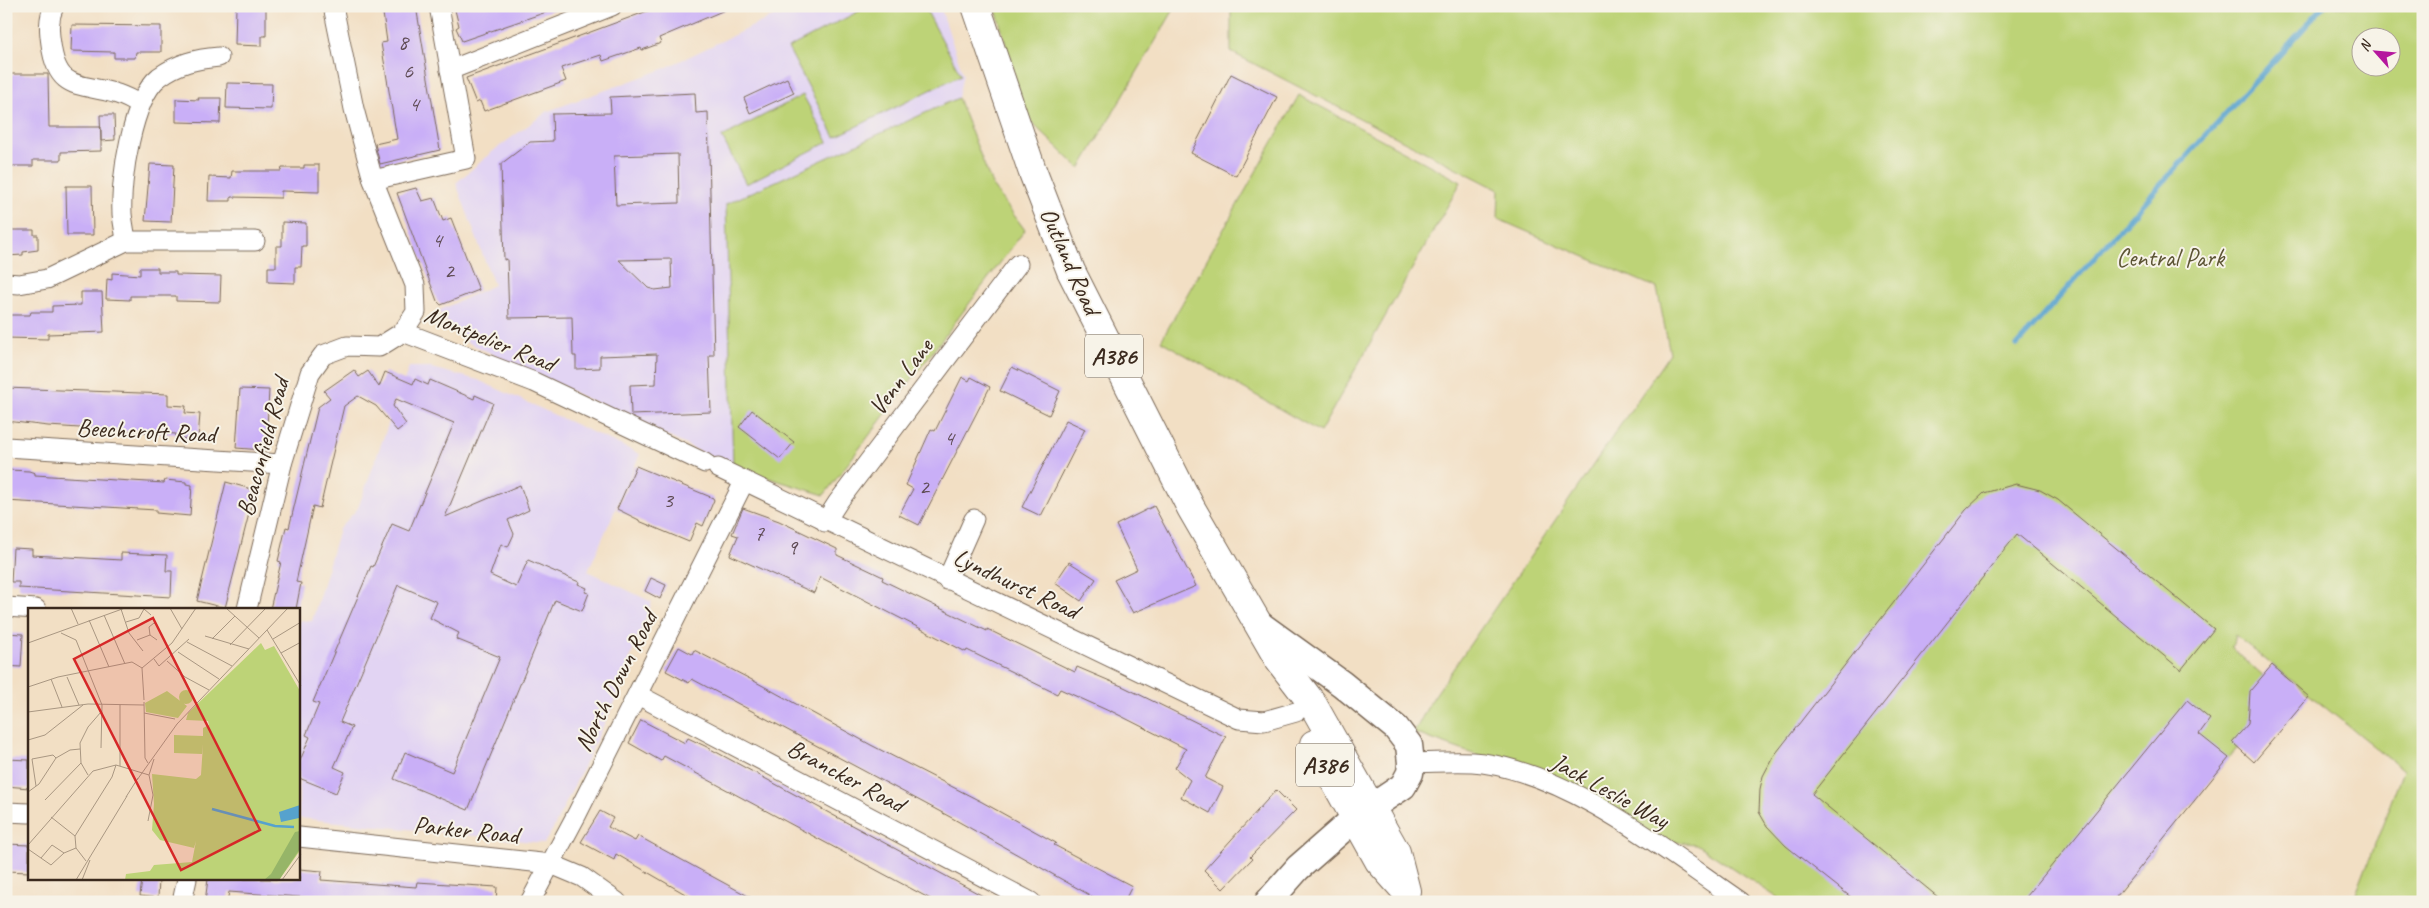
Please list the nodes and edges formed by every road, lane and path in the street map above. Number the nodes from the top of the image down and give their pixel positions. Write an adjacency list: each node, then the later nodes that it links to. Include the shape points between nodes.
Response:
1 (54, 6): 8 (street, via 49,32 52,54 68,81 78,87 115,93)
2 (333, 6): 9 (street, Montpelier Road)
3 (438, 6): 7 (street)
4 (612, 6): 7 (street)
5 (976, 6): 25 (main road, Outland Road / A386, via 1032,170 1071,271 1192,508)
6 (219, 57): 8 (street, via 183,63 158,78)
7 (450, 70): 9 (street, via 466,159)
8 (139, 104): 10 (street, via 127,155 122,213)
9 (372, 180): 14 (street, Montpelier Road, via 415,285 416,312)
10 (126, 241): 11 (street); 13 (street, via 47,280)
11 (255, 241)
12 (1018, 264): 20 (street, Venn Lane)
13 (6, 283)
14 (403, 332): 16 (street, Beaconfield Road, via 379,347 347,346 324,355 310,373); 17 (street, Montpelier Road, via 534,382)
15 (6, 447): 16 (street, Beechcroft Road)
16 (282, 464): 24 (street, Beaconfield Road)
17 (711, 466): 18 (street, Lyndhurst Road)
18 (744, 482): 20 (street, Lyndhurst Road); 27 (street, North Down Road)
19 (974, 519): 21 (street)
20 (825, 522): 21 (street, Lyndhurst Road)
21 (947, 580): 28 (street, Lyndhurst Road, via 1239,720 1264,721)
22 (6, 607): 23 (street)
23 (28, 608)
24 (247, 608)
25 (1259, 624): 26 (main road, Outland Road / A386); 29 (street, via 1396,728 1409,745)
26 (1279, 660): 28 (main road, Outland Road / A386); 32 (main road, Outland Road, via 1312,703)
27 (638, 695): 34 (street, North Down Road); 40 (street, Brancker Road)
28 (1296, 712): 32 (main road, Outland Road / A386)
29 (1411, 763): 32 (street, via 1403,786); 42 (street, Jack Leslie Way, via 1483,763 1534,776 1616,817)
30 (6, 812): 31 (street)
31 (28, 813)
32 (1362, 813): 36 (main road, Outland Road / A386, via 1379,861); 41 (street, via 1298,868)
33 (300, 836): 34 (street, Parker Road)
34 (551, 864): 37 (street, Parker Road, via 582,877); 39 (street, North Down Road)
35 (187, 880): 38 (street)
36 (1409, 896)
37 (615, 901)
38 (182, 902)
39 (530, 902)
40 (1031, 902)
41 (1268, 902)
42 (1740, 902)

